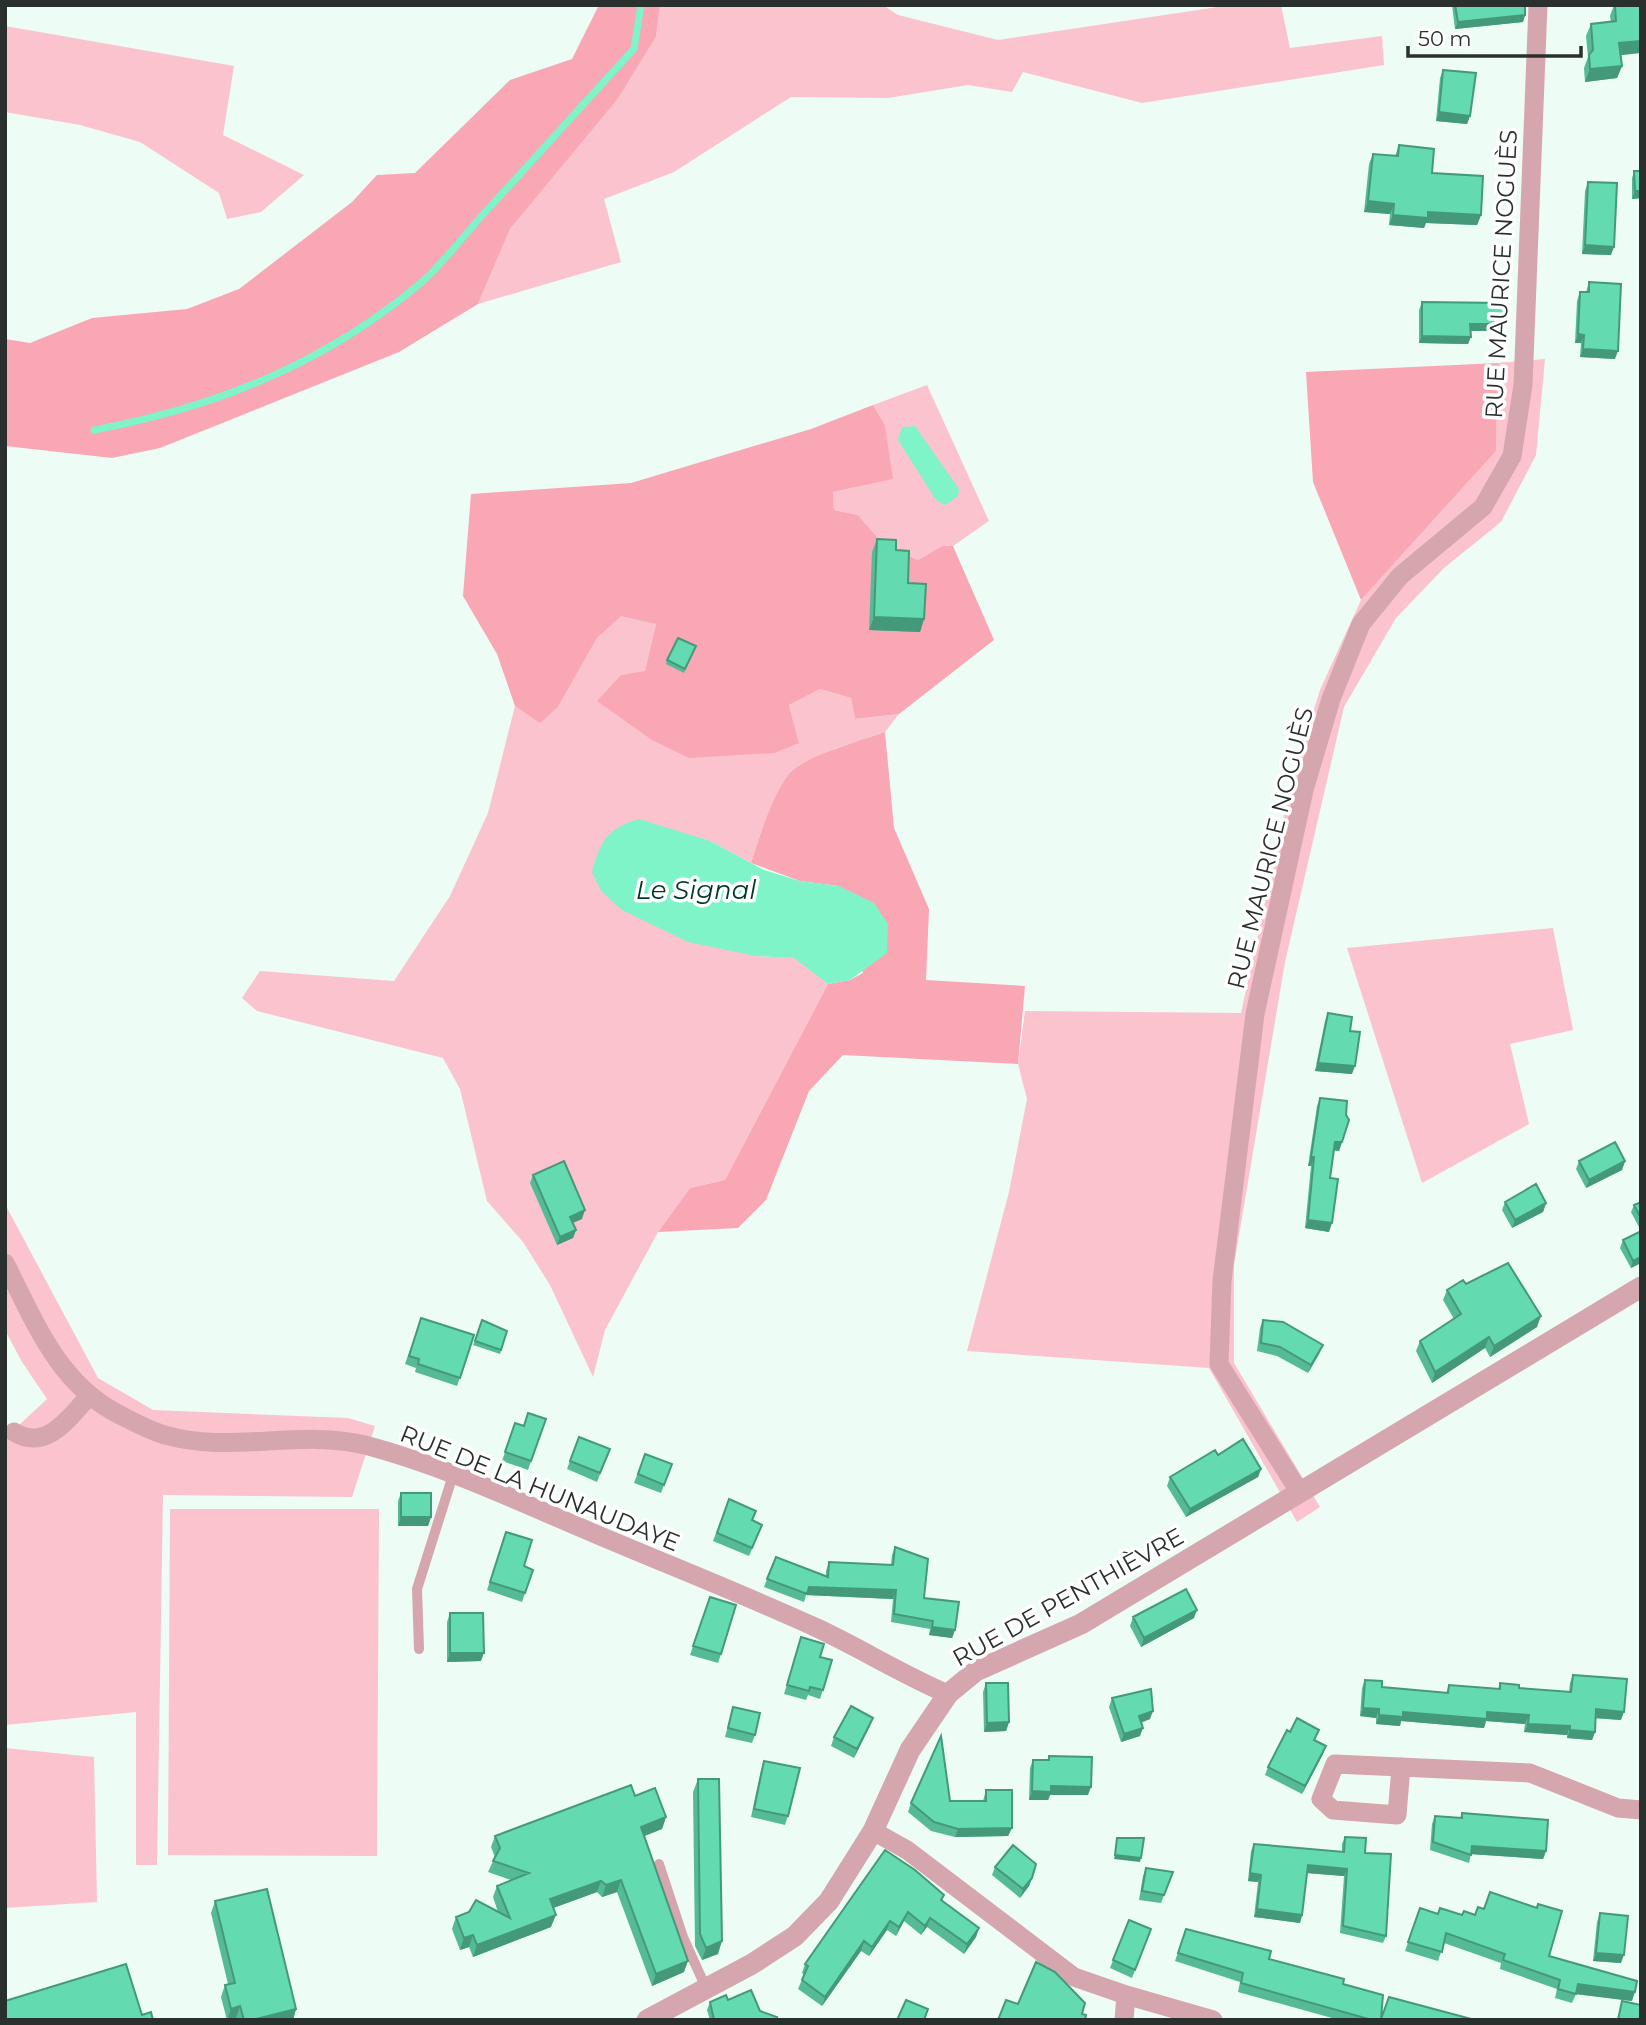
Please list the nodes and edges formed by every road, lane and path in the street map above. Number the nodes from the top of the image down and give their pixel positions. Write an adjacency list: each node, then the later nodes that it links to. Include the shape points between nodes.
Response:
1 (1538, 5): 7 (street, RUE MAURICE NOGUÈS, via 1523,385 1512,456 1483,507 1400,576 1361,624 1331,699 1304,790 1255,1014 1222,1281 1219,1364)
2 (5, 1263): 4 (street, RUE DE LA HUNAUDAYE, via 47,1347)
3 (1641, 1287): 7 (street, RUE DE PENTHIÈVRE)
4 (89, 1396): 5 (street, via 47,1436 27,1440); 6 (street, RUE DE LA HUNAUDAYE, via 165,1435 353,1443)
5 (9, 1429)
6 (453, 1475): 8 (lane, via 417,1588); 9 (street, RUE DE LA HUNAUDAYE, via 818,1628)
7 (1300, 1493): 9 (street, RUE DE PENTHIÈVRE, via 1081,1624 976,1671)
8 (419, 1649)
9 (948, 1694): 12 (street, RUE DE PENTHIÈVRE, via 910,1749)
10 (1401, 1767): 11 (street, via 1530,1773 1618,1808)
11 (1641, 1810)
12 (873, 1831): 14 (street, RUE DE PENTHIÈVRE, via 829,1901 795,1936); 15 (street, via 907,1850 1074,1977)
13 (659, 1864): 14 (lane)
14 (706, 1989): 16 (street, RUE DE PENTHIÈVRE)
15 (1126, 1995): 17 (street); 18 (street)
16 (647, 2020)
17 (1124, 2020)
18 (1213, 2020)

